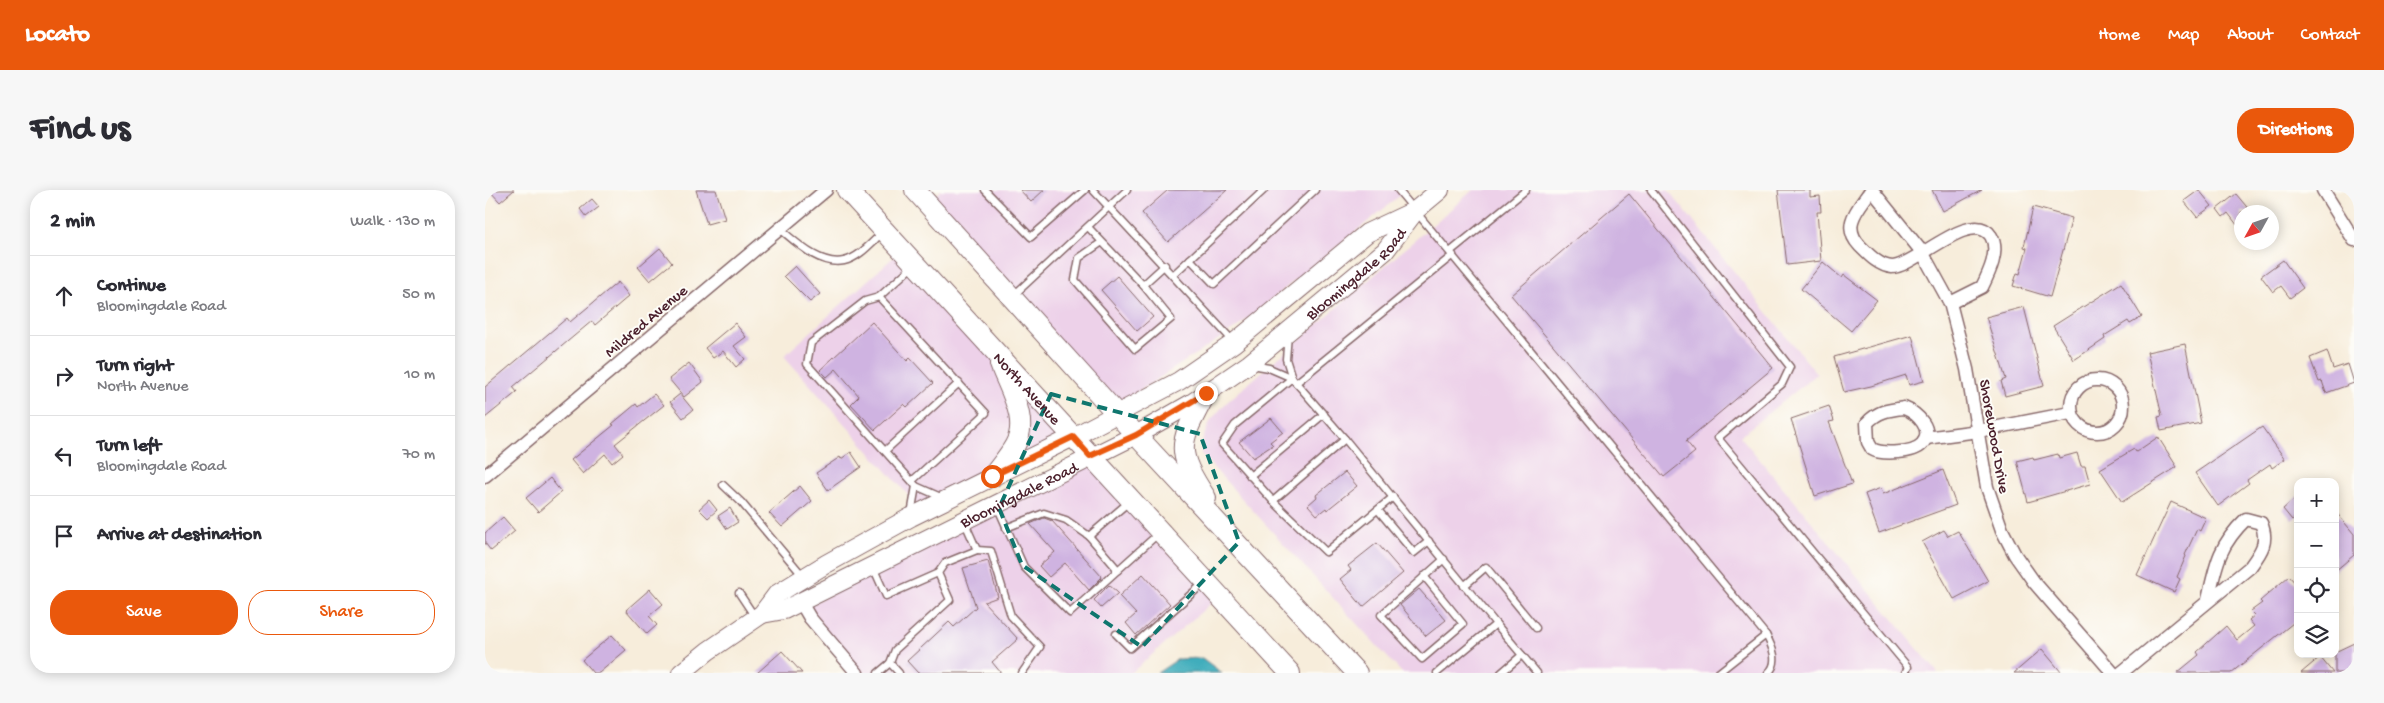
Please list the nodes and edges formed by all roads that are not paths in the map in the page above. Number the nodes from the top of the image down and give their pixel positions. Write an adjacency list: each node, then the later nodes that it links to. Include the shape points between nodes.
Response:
1 (826, 190): 19 (street, Mildred Avenue)
2 (847, 190): 20 (main road, North Avenue)
3 (915, 190): 31 (main road)
4 (985, 190): 5 (lane, via 1031,237)
5 (1085, 190)
6 (1093, 190): 16 (lane)
7 (1127, 190): 16 (lane)
8 (1264, 190): 25 (lane)
9 (1315, 190): 25 (lane, via 1214,284)
10 (1398, 190): 17 (lane)
11 (1440, 190): 17 (main road, Bloomingdale Road)
12 (1525, 190): 24 (lane)
13 (1651, 190): 99 (lane, via 1790,367 1782,384 1718,438 1908,667)
14 (1871, 190): 23 (street, Shorewood Drive); 23 (street, Shorewood Drive, via 1850,222 1857,243 1878,262 1892,267)
15 (2323, 190): 21 (street)
16 (1109, 207): 18 (lane); 27 (lane)
17 (1415, 210): 24 (lane); 33 (main road, Bloomingdale Road, via 1385,250); 34 (main road, Bloomingdale Road, via 1367,233)
18 (1088, 227): 22 (lane); 31 (lane)
19 (780, 229): 20 (lane, via 819,258 844,261); 50 (street, Mildred Avenue)
20 (884, 231): 26 (main road, North Avenue)
21 (2354, 240)
22 (1102, 242): 29 (lane); 29 (lane, via 1079,258 1075,280 1135,349 1171,319)
23 (1922, 252): 32 (street, Shorewood Drive); 32 (street, via 1945,238 1977,228 1988,232 1992,238 1994,258 1982,287)
24 (1452, 253): 37 (lane); 84 (lane)
25 (1190, 259): 28 (lane)
26 (915, 265): 30 (lane); 35 (main road, North Avenue)
27 (1165, 265): 28 (lane); 29 (lane)
28 (1173, 274): 34 (lane)
29 (1143, 285)
30 (879, 296): 38 (lane); 48 (lane, via 865,301 811,343 807,364)
31 (1012, 298): 41 (main road)
32 (1950, 303): 43 (street, Shorewood Drive, via 1967,369)
33 (1289, 331): 36 (main road, Bloomingdale Road); 37 (lane, via 1286,359)
34 (1234, 343): 41 (main road, Bloomingdale Road, via 1179,381)
35 (997, 354): 45 (main road, North Avenue); 51 (main road, via 1020,414 1022,428 1016,444)
36 (1249, 364): 37 (lane, via 1269,368); 39 (main road, Bloomingdale Road)
37 (1294, 380): 42 (lane); 52 (lane, via 1235,425 1222,444)
38 (959, 384): 48 (lane); 54 (lane, via 987,413)
39 (1206, 393): 44 (main road, Bloomingdale Road); 66 (main road, via 1185,435 1184,458 1197,485)
40 (2070, 412): 40 (street, via 2079,427 2095,433 2111,429 2122,416 2123,399 2114,385 2099,378 2082,383 2071,396); 43 (street)
41 (1117, 414): 44 (main road); 45 (main road, Bloomingdale Road)
42 (1324, 414): 47 (lane); 52 (lane)
43 (1978, 431): 46 (street); 100 (street, Shorewood Drive, via 1993,509 2015,554 2034,582)
44 (1136, 435): 49 (main road, Bloomingdale Road); 66 (main road)
45 (1073, 437): 49 (main road, North Avenue); 51 (main road, Bloomingdale Road)
46 (1925, 438): 46 (street, via 1924,423 1913,411 1904,408 1883,410 1867,423 1868,442 1878,453 1915,449)
47 (1345, 439): 55 (lane); 58 (lane)
48 (885, 451): 54 (lane)
49 (1090, 456): 57 (main road, North Avenue); 59 (main road, Bloomingdale Road)
50 (485, 476)
51 (992, 476): 56 (main road, Bloomingdale Road)
52 (1250, 476): 58 (lane)
53 (723, 484): 74 (lane)
54 (914, 484): 56 (lane); 61 (lane)
55 (1393, 497): 60 (lane); 67 (lane)
56 (946, 500): 61 (main road, Bloomingdale Road)
57 (1131, 500): 64 (main road, North Avenue); 65 (lane)
58 (1273, 501): 60 (lane, via 1326,552)
59 (996, 503): 62 (main road, Bloomingdale Road); 63 (lane)
60 (1378, 510): 67 (lane, via 1414,553)
61 (911, 518): 74 (main road, Bloomingdale Road)
62 (963, 519): 68 (lane); 70 (main road, Bloomingdale Road)
63 (1006, 528): 65 (lane, via 1044,512 1066,520); 71 (lane, via 1024,568 1070,613)
64 (1160, 532): 71 (lane); 75 (main road, North Avenue)
65 (1089, 536): 71 (lane)
66 (1233, 540): 93 (main road)
67 (1429, 541): 69 (lane)
68 (977, 550): 72 (lane, via 945,563); 91 (lane, via 991,551 1011,616 1040,647)
69 (1444, 559): 73 (lane); 76 (lane)
70 (872, 565): 72 (lane, via 886,596); 79 (main road, Bloomingdale Road)
71 (1118, 570)
72 (938, 573): 86 (lane, via 951,600 895,650)
73 (1424, 576): 73 (lane, via 1381,615 1422,659 1463,624)
74 (804, 577): 80 (main road, Bloomingdale Road, via 777,594)
75 (1206, 582): 83 (lane, via 1130,648); 92 (main road, North Avenue)
76 (1464, 586): 81 (lane); 82 (lane, via 1486,567)
77 (739, 593): 80 (lane)
78 (2208, 600): 78 (street, via 2250,567 2264,548 2265,533 2261,523 2246,519 2230,534 2217,560); 101 (street)
79 (800, 601): 80 (main road, Bloomingdale Road, via 784,610); 88 (street, via 810,618)
80 (759, 616): 87 (main road, Bloomingdale Road)
81 (1496, 624): 85 (lane); 94 (lane)
82 (1536, 628)
83 (1116, 634)
84 (1766, 635): 97 (lane); 98 (lane, via 1775,652 1772,670)
85 (1522, 655): 95 (lane); 96 (lane)
86 (889, 663): 89 (lane); 90 (lane)
87 (687, 671)
88 (857, 673)
89 (878, 673)
90 (899, 673)
91 (1022, 673)
92 (1290, 673)
93 (1357, 673)
94 (1437, 673)
95 (1501, 673)
96 (1537, 673)
97 (1718, 673)
98 (1768, 673)
99 (1905, 673)
100 (2113, 673)
101 (2121, 673)

